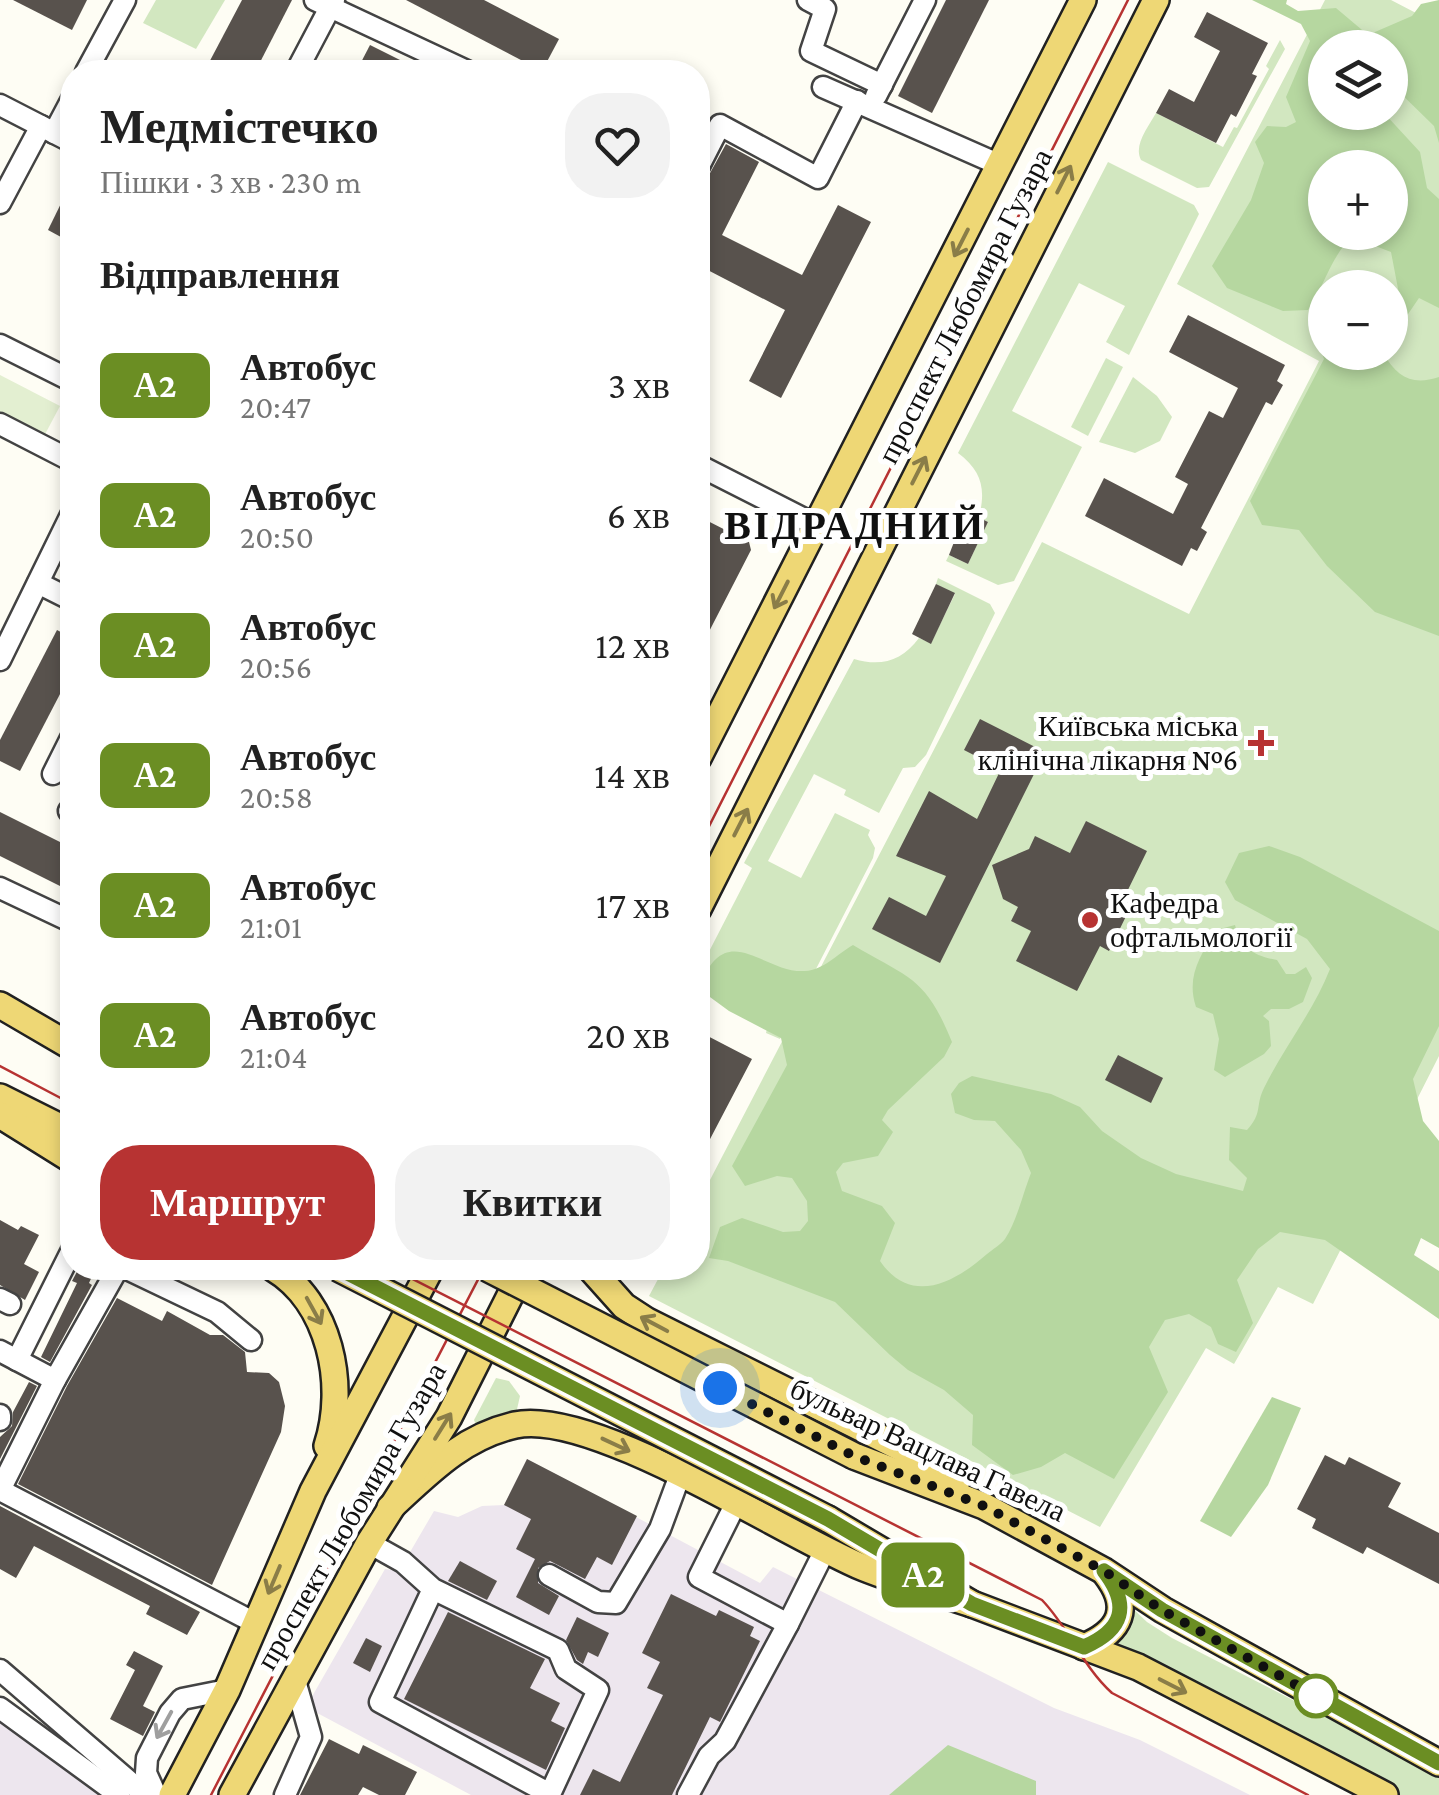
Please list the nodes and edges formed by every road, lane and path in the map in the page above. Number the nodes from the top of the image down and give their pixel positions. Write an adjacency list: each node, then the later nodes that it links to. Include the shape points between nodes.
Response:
1 (125, 0): 8 (street)
2 (808, 0): 12 (street, via 825,9 811,51)
3 (925, 0): 12 (street)
4 (1083, 0): 18 (main road, проспект Любомира Гузара)
5 (1156, 0): 33 (main road, проспект Любомира Гузара, one-way to 5)
6 (326, 2): 7 (street); 9 (street)
7 (430, 52): 10 (street); 11 (street)
8 (92, 60)
9 (301, 60)
10 (426, 60)
11 (446, 60)
12 (882, 85): 14 (street)
13 (823, 87): 14 (street)
14 (864, 103): 17 (street, via 818,178 720,126); 18 (street)
15 (0, 105): 16 (street)
16 (56, 134): 19 (street)
17 (710, 145)
18 (1000, 166): 25 (main road, проспект Любомира Гузара, one-way to 25)
19 (0, 202)
20 (0, 345): 21 (street)
21 (60, 375)
22 (0, 424): 23 (street)
23 (60, 455)
24 (710, 471): 25 (street)
25 (816, 526): 30 (main road, проспект Любомира Гузара, one-way to 30)
26 (60, 538): 27 (street)
27 (38, 583): 28 (street); 29 (street)
28 (60, 594)
29 (0, 660)
30 (710, 734)
31 (60, 760): 32 (street)
32 (53, 774)
33 (710, 886)
34 (0, 888): 35 (street)
35 (60, 916)
36 (0, 1002): 37 (main road); 38 (main road)
37 (60, 1024)
38 (60, 1040)
39 (0, 1097): 41 (main road)
40 (0, 1115): 42 (main road)
41 (60, 1127)
42 (60, 1152)
43 (60, 1270): 53 (street)
44 (114, 1280): 54 (street)
45 (147, 1280): 52 (street, via 217,1312)
46 (289, 1280): 57 (main road, one-way to 57, via 316,1308 332,1367 332,1433)
47 (361, 1280): 66 (main road, bridge, via 828,1519)
48 (425, 1280): 57 (main road, проспект Любомира Гузара)
49 (510, 1280): 59 (main road, бульвар Вацлава Гавела, bridge, via 854,1456)
50 (518, 1280): 60 (main road, проспект Любомира Гузара, one-way to 50, via 449,1416)
51 (601, 1280): 59 (main road, one-way to 51, via 917,1456 647,1321)
52 (251, 1340)
53 (9, 1356): 54 (street)
54 (56, 1380): 56 (street)
55 (680, 1475): 58 (main road); 60 (main road, one-way to 55, via 450,1453 522,1424 595,1436); 64 (street, via 660,1528 616,1603 598,1602)
56 (0, 1490): 67 (street)
57 (313, 1490): 67 (main road, проспект Любомира Гузара, one-way to 67)
58 (736, 1503): 62 (main road); 68 (street, via 699,1576)
59 (984, 1506): 63 (main road, бульвар Вацлава Гавела)
60 (390, 1508): 61 (main road, проспект Любомира Гузара)
61 (369, 1543): 65 (street); 71 (main road, проспект Любомира Гузара)
62 (826, 1548): 66 (main road, via 863,1568); 68 (street)
63 (1104, 1571): 69 (main road, via 1118,1594 1120,1615 1108,1634); 74 (main road, бульвар Вацлава Гавела)
64 (549, 1575)
65 (433, 1589): 65 (street, via 380,1702 550,1794 598,1690 566,1670 558,1650)
66 (972, 1604): 69 (main road)
67 (256, 1623): 72 (main road, проспект Любомира Гузара)
68 (788, 1624): 82 (street)
69 (1084, 1647): 75 (main road, one-way to 75, via 1138,1668)
70 (0, 1670): 77 (street)
71 (294, 1677): 80 (main road, проспект Любомира Гузара); 81 (street, via 311,1737)
72 (226, 1690): 78 (street, one-way to 78, via 182,1699 170,1713 147,1758); 79 (main road, проспект Любомира Гузара)
73 (0, 1708): 76 (street)
74 (1439, 1764)
75 (1372, 1792)
76 (120, 1795)
77 (146, 1795)
78 (156, 1795)
79 (172, 1795)
80 (232, 1795)
81 (285, 1795)
82 (688, 1795)

